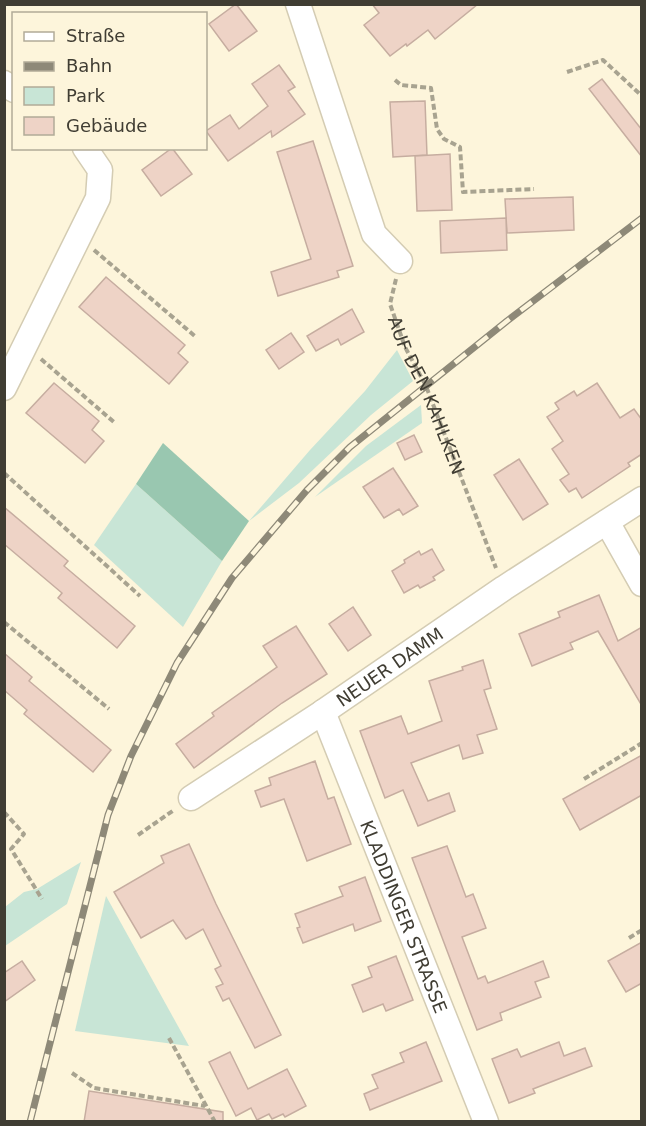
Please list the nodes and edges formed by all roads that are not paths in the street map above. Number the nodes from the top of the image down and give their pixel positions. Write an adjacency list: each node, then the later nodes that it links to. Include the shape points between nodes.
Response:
1 (298, 4): 3 (street, via 374,234)
2 (86, 150): 4 (street, via 100,170 98,198)
3 (400, 261)
4 (4, 388)
5 (642, 499): 6 (street, NEUER DAMM)
6 (607, 522): 7 (street); 8 (street, NEUER DAMM)
7 (642, 584)
8 (322, 712): 9 (street, NEUER DAMM); 10 (street, KLADDINGER STRASSE)
9 (191, 798)
10 (486, 1122)

